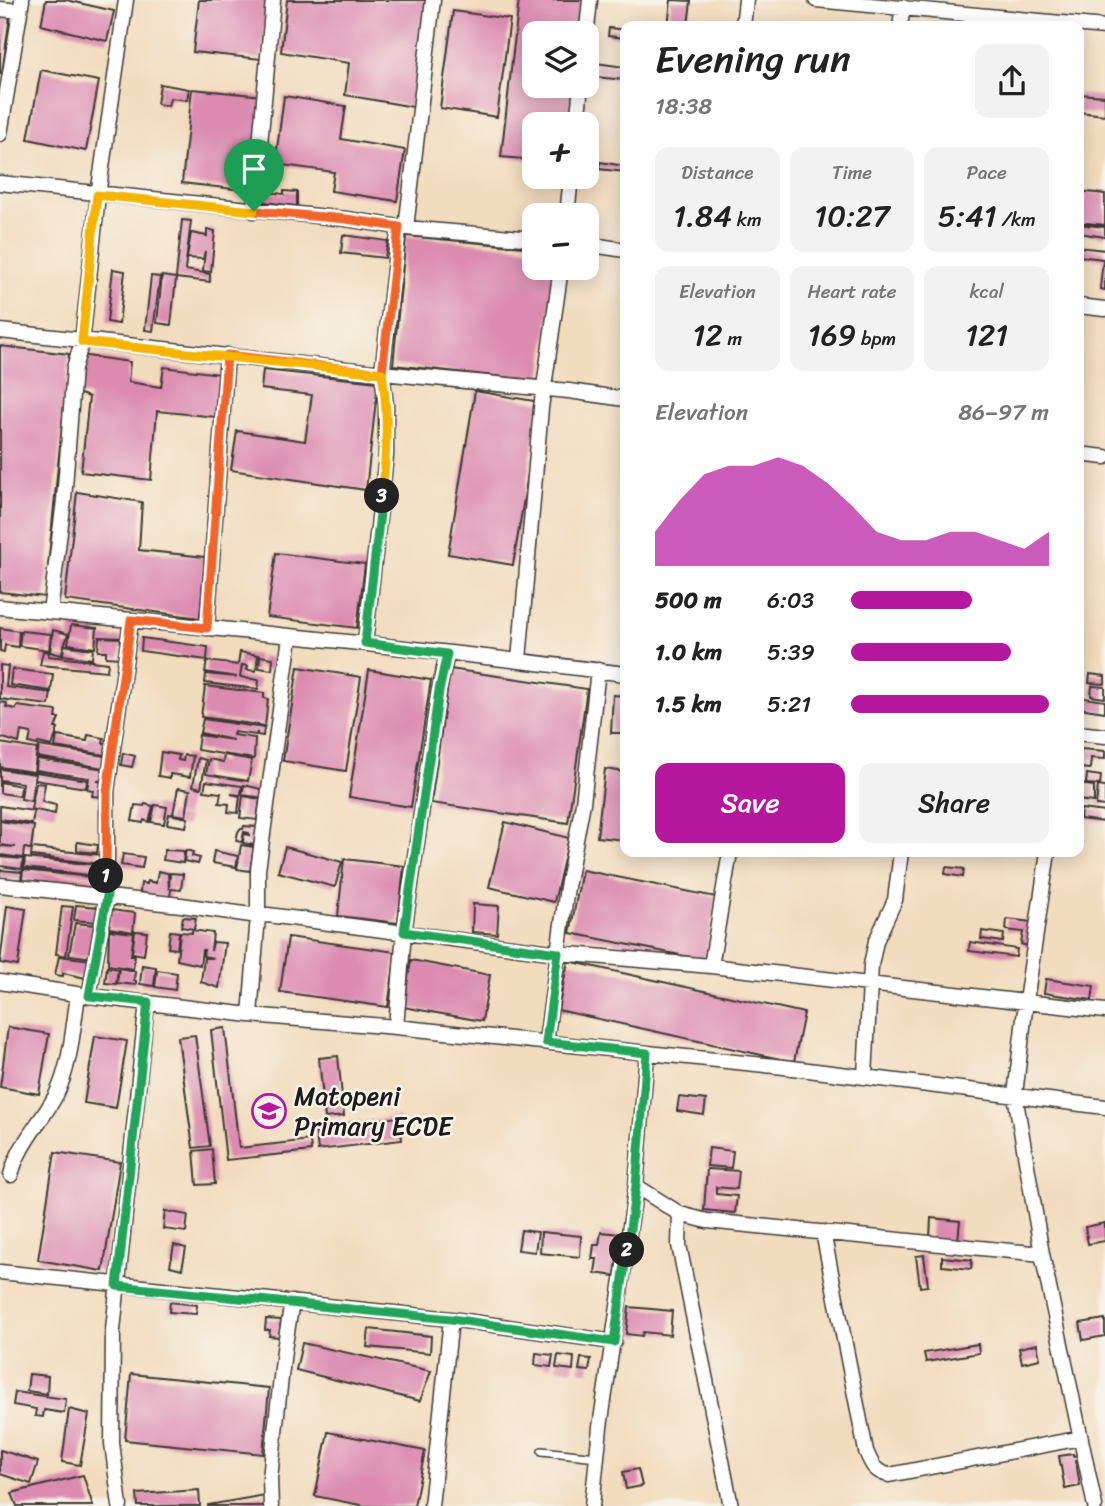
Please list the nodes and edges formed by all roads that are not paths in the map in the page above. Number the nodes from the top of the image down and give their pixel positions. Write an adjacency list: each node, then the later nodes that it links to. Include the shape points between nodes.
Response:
1 (126, 0): 20 (street)
2 (273, 0): 21 (street)
3 (433, 0): 22 (street)
4 (590, 0): 12 (street)
5 (746, 0): 13 (street)
6 (816, 0): 7 (street)
7 (830, 0): 9 (street)
8 (21, 6): 11 (street); 18 (street)
9 (903, 7): 10 (street); 14 (street)
10 (986, 7): 15 (street)
11 (0, 9)
12 (588, 21)
13 (744, 21)
14 (901, 21)
15 (1043, 21)
16 (1084, 26): 17 (street)
17 (1105, 27)
18 (0, 134)
19 (0, 183): 20 (street)
20 (97, 195): 21 (street); 30 (street)
21 (254, 211): 22 (street)
22 (403, 228): 23 (street); 32 (street)
23 (522, 238)
24 (599, 246): 25 (street)
25 (620, 249)
26 (559, 280): 33 (street)
27 (1084, 307): 28 (street)
28 (1105, 309)
29 (0, 331): 30 (street)
30 (82, 342): 31 (street); 38 (street, via 74,368)
31 (227, 355): 32 (street); 40 (street)
32 (382, 373): 33 (street); 42 (street, via 386,456)
33 (545, 388): 34 (street); 44 (street)
34 (620, 398)
35 (1084, 455): 36 (street)
36 (1105, 457)
37 (0, 607): 38 (street)
38 (50, 612): 39 (street)
39 (131, 620): 40 (street); 53 (street, via 107,791)
40 (207, 628): 41 (street)
41 (290, 637): 42 (street); 54 (street, via 258,870)
42 (365, 643): 43 (street)
43 (447, 654): 44 (street); 55 (street)
44 (519, 660): 45 (street)
45 (598, 670): 46 (street); 56 (street, via 583,803)
46 (620, 673)
47 (1084, 734): 48 (street)
48 (1105, 736)
49 (729, 857): 57 (street)
50 (900, 857): 59 (street, via 895,900 876,941)
51 (1047, 857): 61 (street)
52 (0, 885): 53 (street)
53 (107, 896): 54 (street); 60 (street)
54 (258, 916): 55 (street); 64 (street)
55 (404, 932): 56 (street); 65 (street)
56 (558, 953): 57 (street); 66 (street)
57 (711, 966): 59 (street)
58 (0, 982): 60 (street)
59 (871, 986): 61 (street); 68 (street)
60 (84, 995): 62 (street); 71 (street, via 56,1094 15,1158)
61 (1026, 1001): 63 (street); 69 (street)
62 (148, 1002): 64 (street); 77 (street)
63 (1105, 1011)
64 (250, 1014): 65 (street)
65 (396, 1027): 66 (street)
66 (546, 1042): 67 (street)
67 (647, 1053): 68 (street); 72 (street)
68 (865, 1076): 69 (street)
69 (1015, 1096): 70 (street); 75 (street)
70 (1105, 1107)
71 (11, 1175)
72 (636, 1186): 73 (street); 80 (street)
73 (680, 1214): 74 (street, via 707,1221); 88 (street, via 679,1245)
74 (823, 1232): 75 (street); 81 (street, via 866,1451 873,1467 888,1475)
75 (1042, 1254): 81 (street)
76 (0, 1272): 77 (street)
77 (117, 1286): 78 (street); 84 (street, via 112,1443)
78 (292, 1302): 79 (street); 85 (street, via 270,1478)
79 (451, 1319): 80 (street); 86 (street)
80 (614, 1342): 83 (street)
81 (1081, 1438): 89 (street)
82 (542, 1451): 83 (lane)
83 (597, 1457): 87 (street)
84 (121, 1506)
85 (271, 1506)
86 (431, 1506)
87 (592, 1506)
88 (731, 1506)
89 (1096, 1506)

